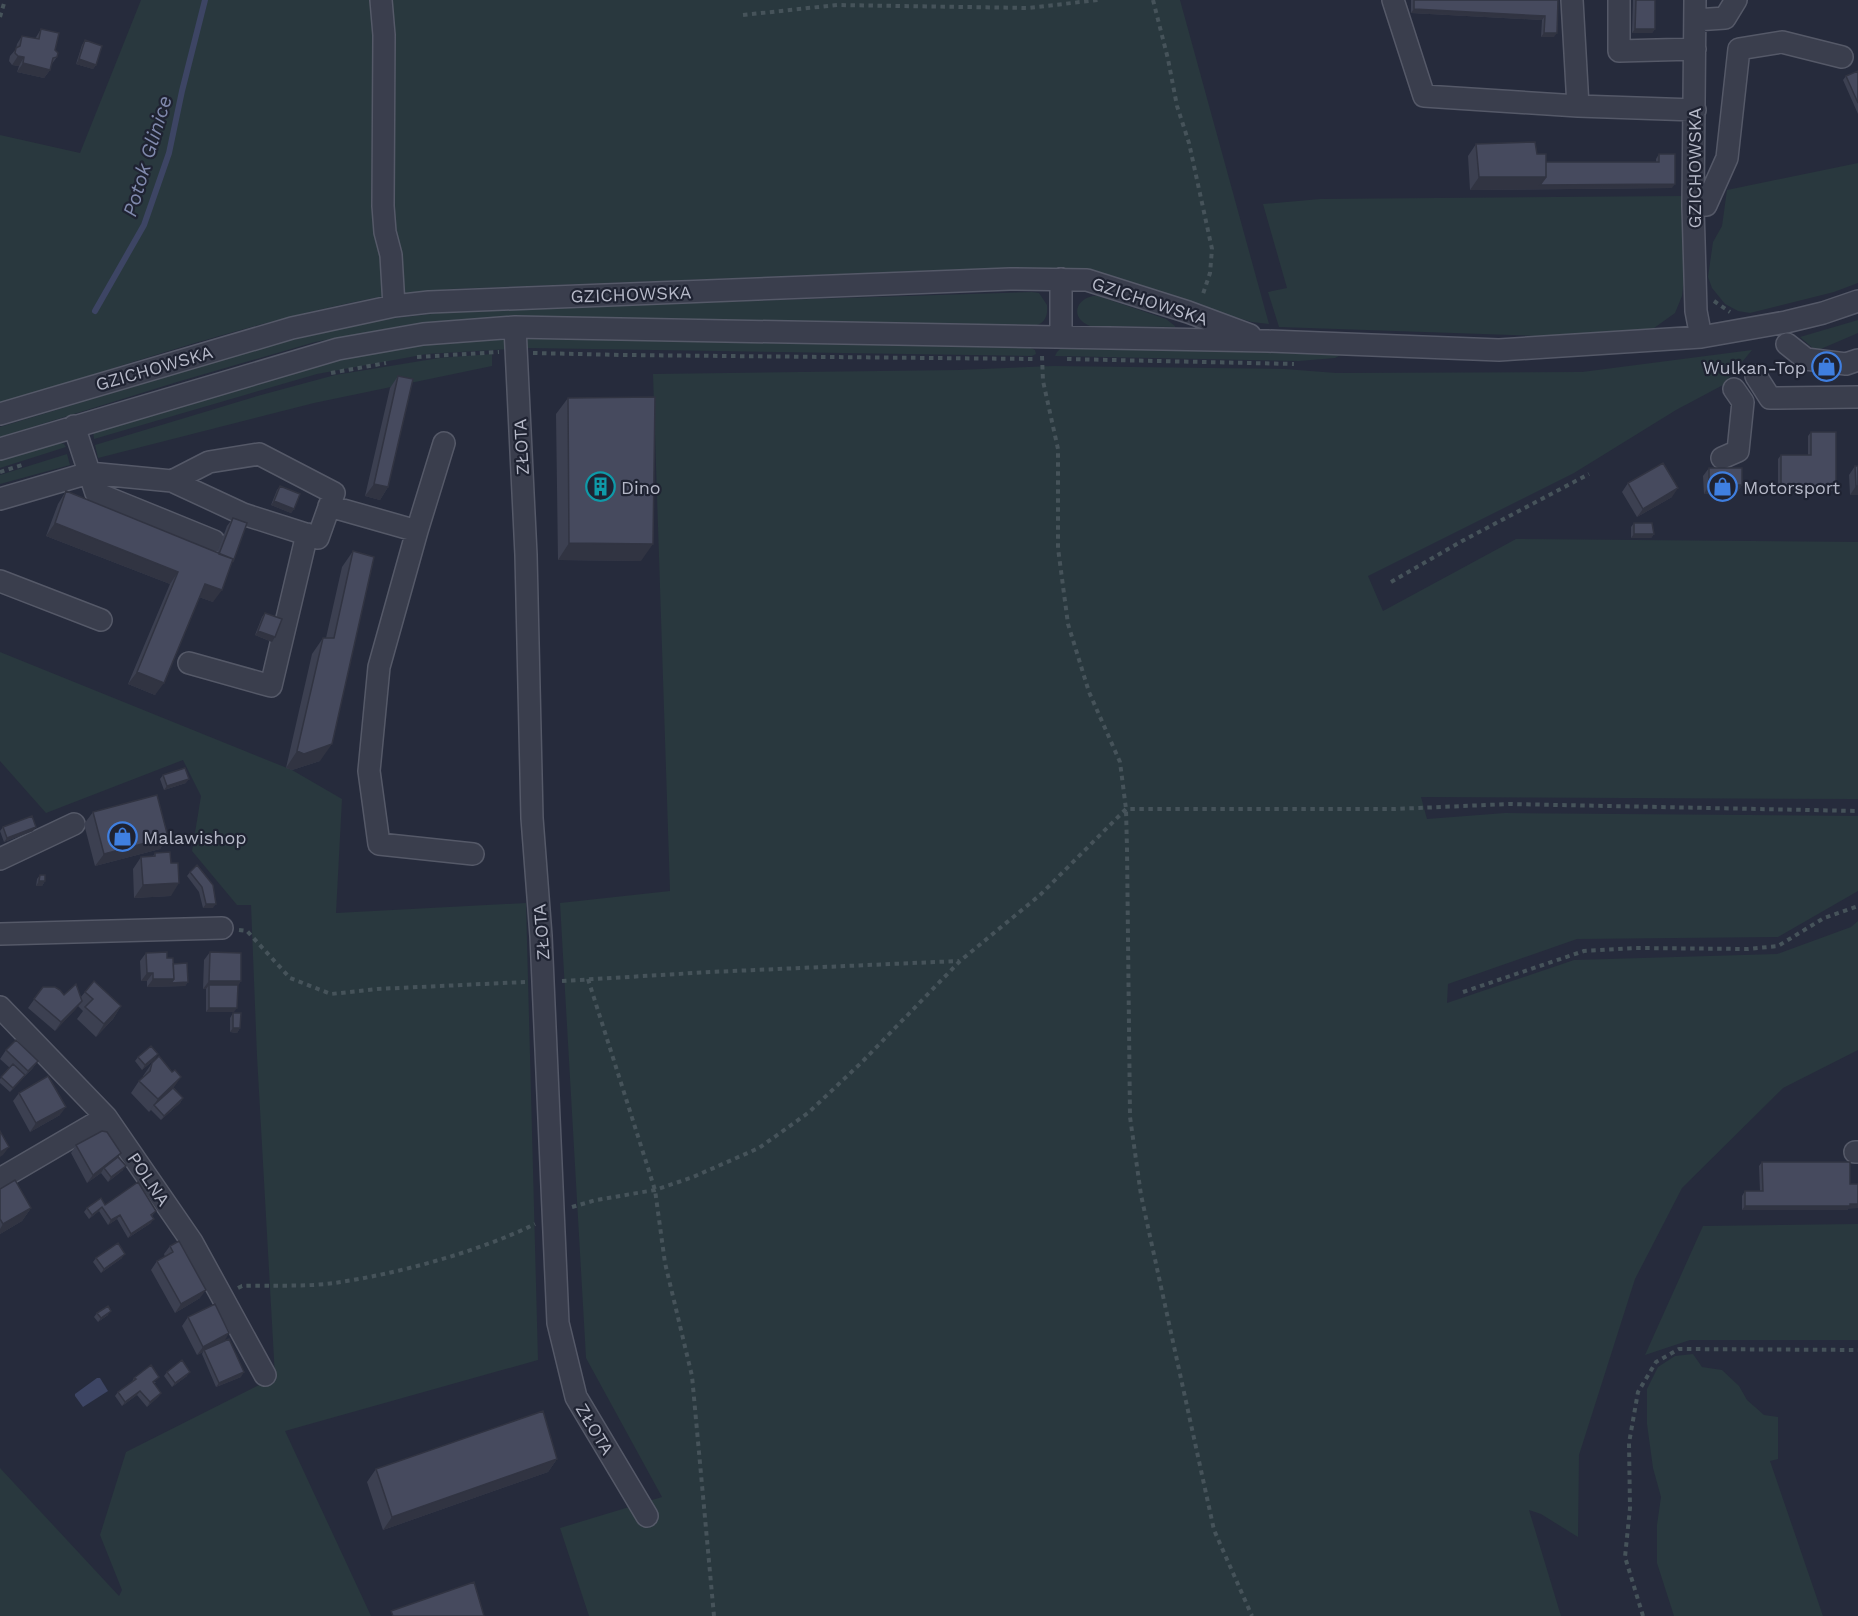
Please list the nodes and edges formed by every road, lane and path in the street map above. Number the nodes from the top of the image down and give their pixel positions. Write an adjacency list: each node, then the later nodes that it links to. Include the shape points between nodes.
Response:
1 (4, 0): 11 (path)
2 (381, 0): 20 (street, via 383,206 391,255)
3 (1098, 0): 10 (path, via 1028,8 837,4)
4 (1153, 0): 22 (path, via 1212,249 1210,273)
5 (1393, 0): 14 (street, via 1424,96)
6 (1572, 0): 14 (street)
7 (1618, 0): 12 (street, via 1619,51)
8 (1736, 0): 9 (street, via 1725,18)
9 (1695, 10): 12 (street, GZICHOWSKA)
10 (742, 15)
11 (0, 16)
12 (1695, 49): 15 (street, GZICHOWSKA)
13 (1842, 57): 16 (street, via 1782,42 1738,49 1727,158 1706,205)
14 (1578, 106): 15 (street)
15 (1695, 110): 16 (street, GZICHOWSKA)
16 (1693, 206): 24 (street, GZICHOWSKA, via 1696,311)
17 (1061, 279): 20 (street, GZICHOWSKA); 22 (street, GZICHOWSKA, via 1087,280); 25 (street)
18 (1710, 297): 21 (path)
19 (1858, 301): 24 (street, GZICHOWSKA, via 1786,322)
20 (393, 306): 40 (street, GZICHOWSKA, via 292,328)
21 (1733, 314)
22 (1195, 315): 26 (street, GZICHOWSKA)
23 (515, 327): 25 (street, GZICHOWSKA); 28 (street, ZŁOTA); 41 (street, GZICHOWSKA, via 423,334 338,349)
24 (1701, 336): 26 (street, GZICHOWSKA, via 1499,350)
25 (1052, 337): 26 (street, GZICHOWSKA); 30 (path)
26 (1268, 341)
27 (1787, 344): 33 (street, via 1806,359 1846,364)
28 (516, 352): 29 (path); 30 (path); 69 (street, ZŁOTA, via 526,555 532,818)
29 (415, 357)
30 (1041, 359): 31 (path); 59 (path, via 1058,449 1058,548 1068,624 1089,692 1120,762)
31 (1053, 359)
32 (1064, 359): 35 (path)
33 (1858, 360)
34 (393, 362): 36 (path)
35 (1304, 363)
36 (327, 374)
37 (1755, 376): 39 (street, via 1770,398)
38 (1734, 389): 44 (street, via 1743,402 1738,451)
39 (1858, 397)
40 (0, 414)
41 (74, 426): 43 (street, GZICHOWSKA); 47 (street)
42 (444, 443): 52 (street)
43 (0, 449)
44 (1722, 458)
45 (30, 463): 46 (path)
46 (0, 472)
47 (89, 473): 49 (street); 50 (street); 54 (street, via 96,493)
48 (1589, 474): 56 (path)
49 (172, 481): 51 (street, via 209,462 259,453 334,493); 53 (street, via 243,514)
50 (0, 499)
51 (329, 506): 52 (street); 53 (street, via 318,537)
52 (417, 531): 62 (street, via 378,667 369,771 379,844)
53 (308, 534): 58 (street, via 271,686)
54 (214, 541)
55 (0, 581): 57 (street)
56 (1391, 582)
57 (101, 620)
58 (189, 663)
59 (1126, 809): 60 (path, via 1395,809 1509,804); 67 (path, via 1040,895); 81 (path, via 1130,1118 1141,1195 1214,1530)
60 (1858, 811)
61 (74, 824): 63 (street)
62 (473, 854)
63 (0, 859)
64 (1858, 906): 70 (path, via 1824,918 1778,946 1584,951)
65 (222, 928): 66 (street); 69 (path, via 247,931 290,978 331,994)
66 (0, 934)
67 (960, 961): 68 (path); 74 (path, via 808,1113 759,1148)
68 (588, 979): 69 (path); 74 (path)
69 (543, 981): 75 (street, ZŁOTA)
70 (1463, 992)
71 (0, 1007): 72 (street, POLNA)
72 (106, 1117): 73 (street); 76 (street, POLNA, via 192,1242)
73 (0, 1179)
74 (655, 1190): 75 (path, via 596,1200); 80 (path, via 665,1263 692,1376)
75 (554, 1215): 76 (path, via 514,1234 398,1270 332,1283 242,1286); 79 (street, ZŁOTA, via 558,1323 576,1397)
76 (221, 1297): 78 (street, POLNA)
77 (1858, 1350): 82 (path, via 1679,1349 1656,1362 1638,1392 1629,1443 1630,1508 1625,1557)
78 (265, 1375)
79 (647, 1515)
80 (714, 1616)
81 (1252, 1616)
82 (1643, 1616)

